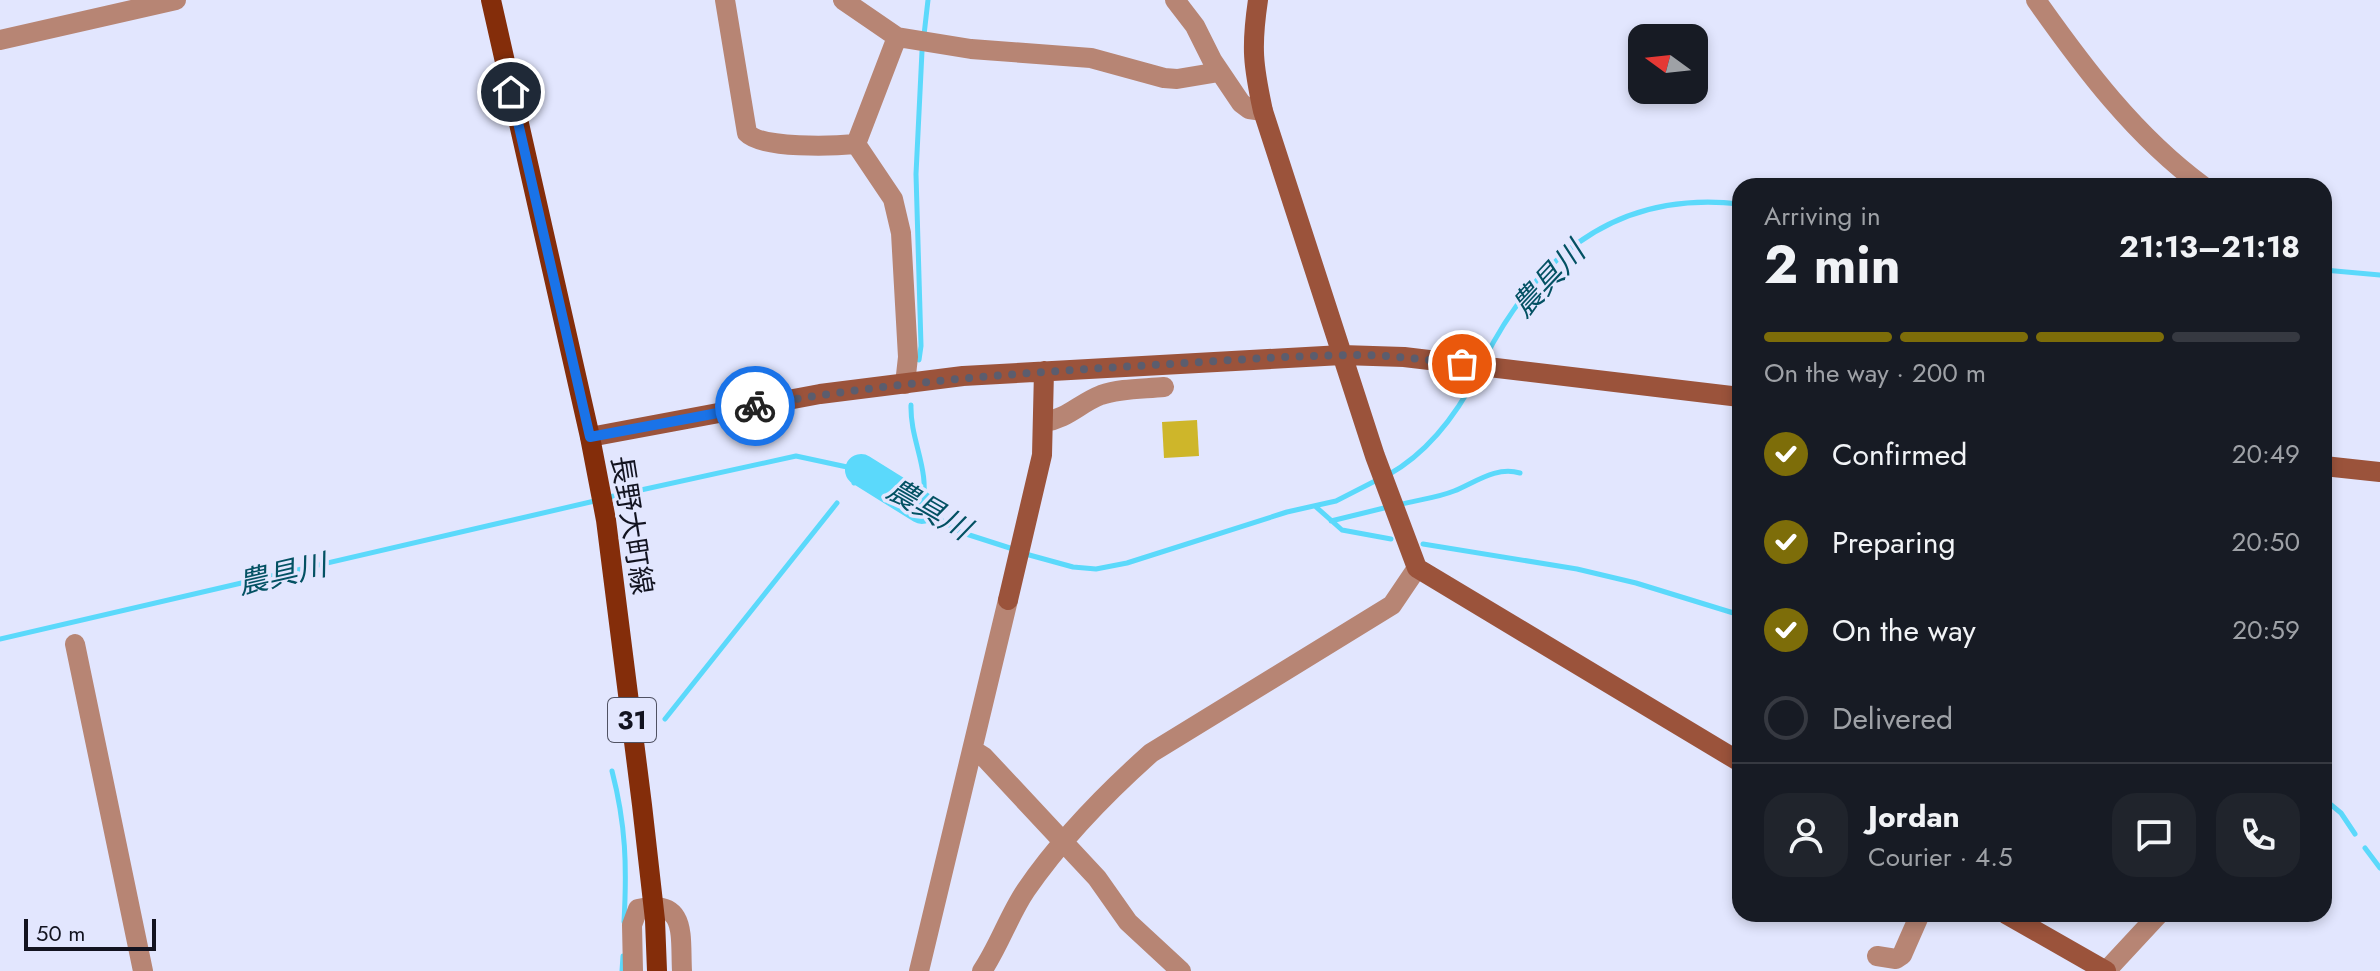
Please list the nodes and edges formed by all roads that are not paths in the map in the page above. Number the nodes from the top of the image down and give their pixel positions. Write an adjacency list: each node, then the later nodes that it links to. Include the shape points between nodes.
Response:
1 (176, 0): 9 (street)
2 (491, 0): 20 (main road, 長野大町線 / 31)
3 (725, 0): 12 (street, via 752,139)
4 (843, 0): 8 (street)
5 (1175, 0): 10 (street)
6 (1258, 0): 11 (street, via 1252,42)
7 (2036, 0): 13 (street, via 2104,92)
8 (897, 37): 10 (street, via 1091,58 1164,78); 12 (street)
9 (0, 40)
10 (1219, 72): 11 (street, via 1241,103)
11 (1263, 111): 14 (street)
12 (856, 144): 16 (street, via 893,199 901,233)
13 (2192, 178)
14 (1342, 355): 15 (street); 18 (street, via 1404,357); 23 (street)
15 (1044, 371): 16 (street); 19 (street)
16 (905, 384): 20 (street, via 820,394)
17 (1164, 387): 19 (street, via 1113,391)
18 (1732, 396)
19 (1044, 422): 25 (street, via 1039,472)
20 (590, 437): 28 (main road, 長野大町線 / 31, via 606,520)
21 (2332, 467): 22 (street)
22 (2380, 472)
23 (1417, 568): 26 (street); 27 (street, via 1392,605 1151,753)
24 (75, 644): 33 (street)
25 (973, 750): 27 (street); 37 (street)
26 (1732, 757)
27 (1063, 844): 38 (street, via 1025,891); 39 (street, via 1097,878 1128,922)
28 (653, 906): 34 (street, via 638,909 632,925); 35 (main road, 長野大町線 / 31); 36 (street, via 675,914)
29 (1916, 922): 32 (street, via 1902,955)
30 (2020, 922): 40 (street)
31 (2152, 922): 40 (street)
32 (1877, 956)
33 (143, 971)
34 (633, 971)
35 (657, 971)
36 (682, 971)
37 (919, 971)
38 (982, 971)
39 (1181, 971)
40 (2106, 971)

